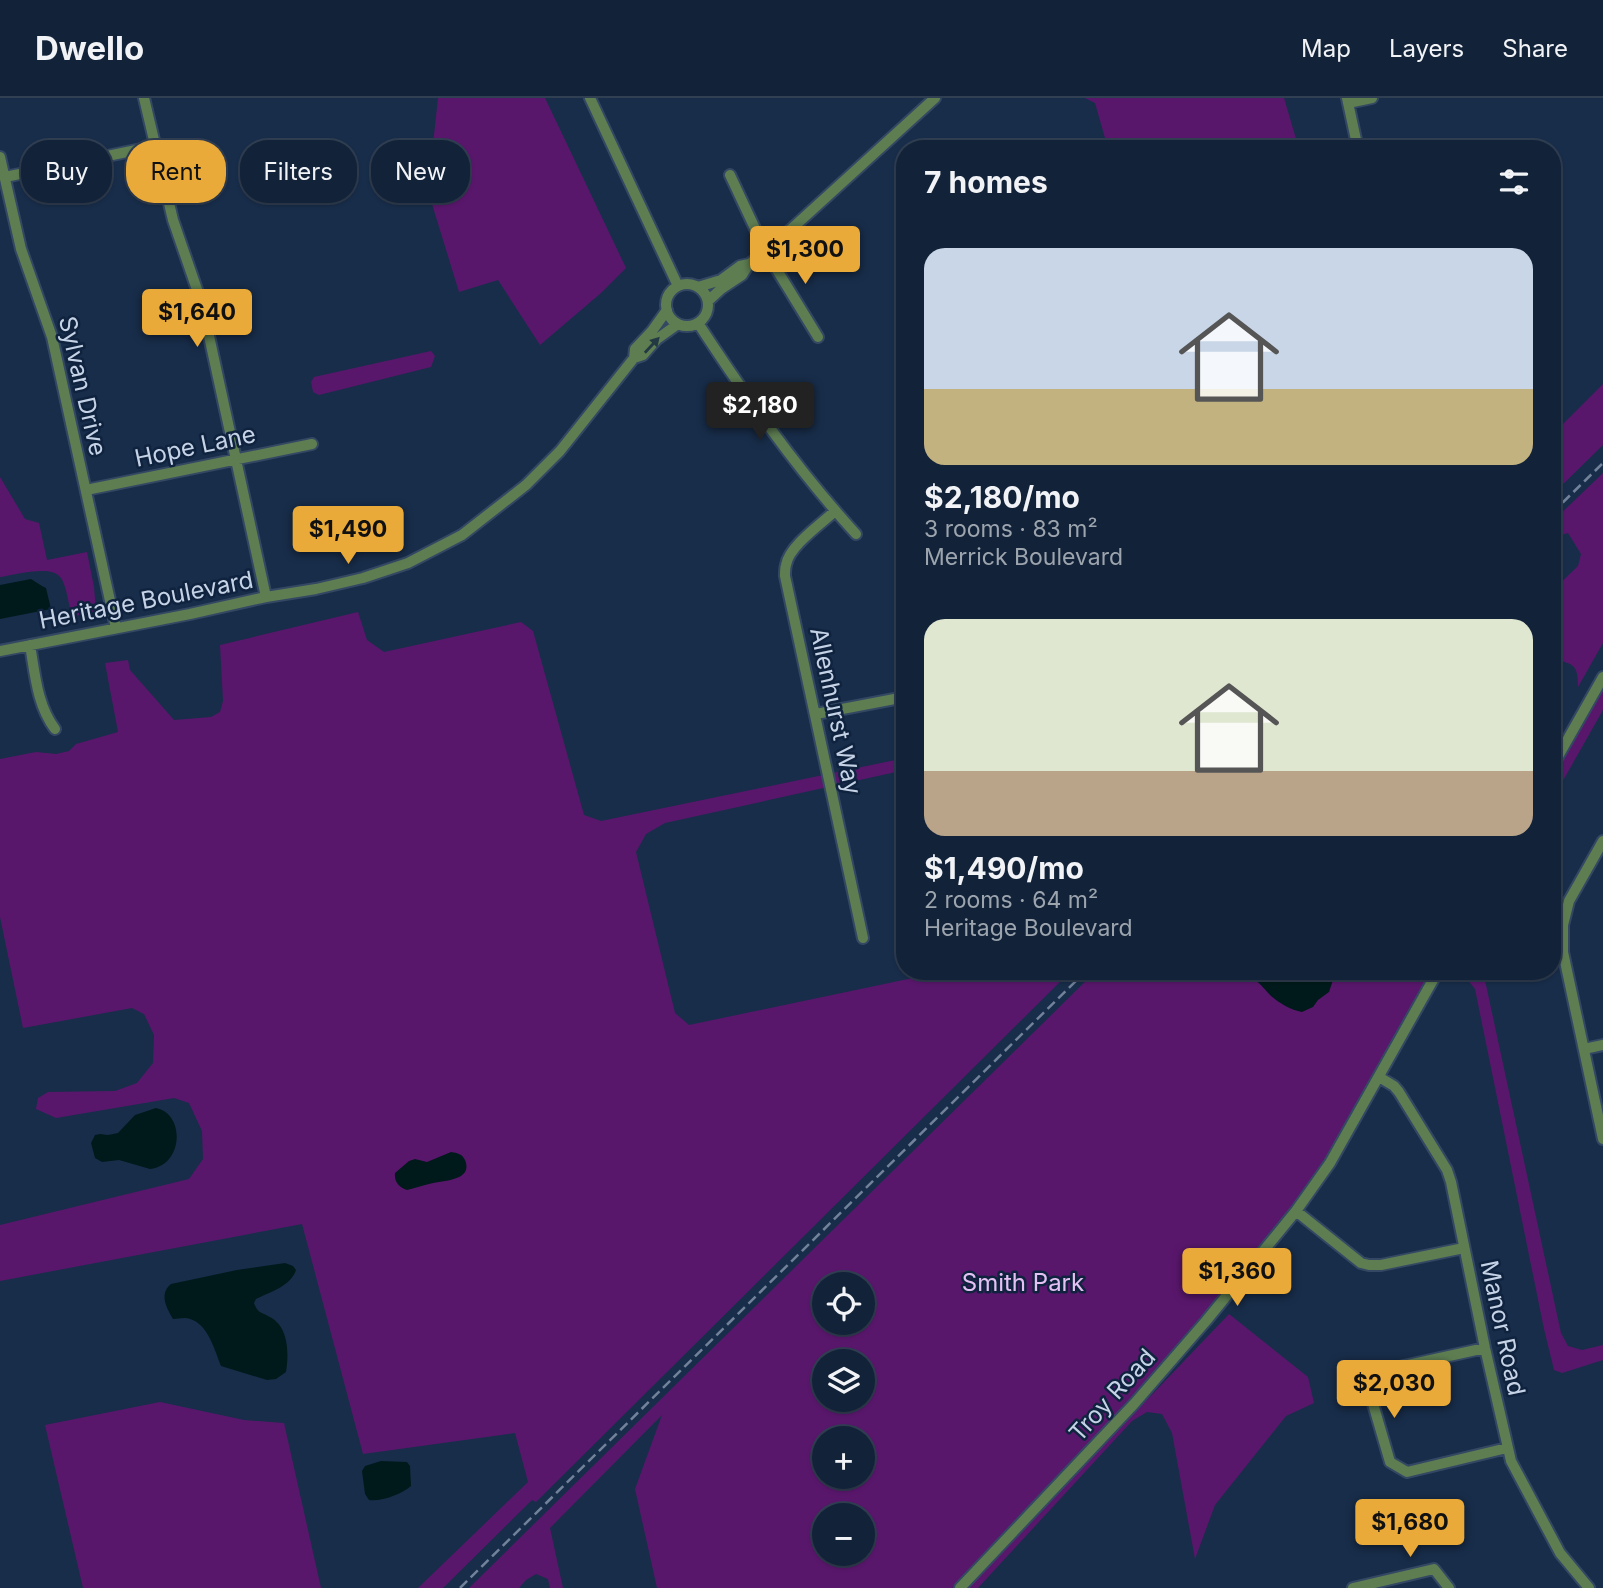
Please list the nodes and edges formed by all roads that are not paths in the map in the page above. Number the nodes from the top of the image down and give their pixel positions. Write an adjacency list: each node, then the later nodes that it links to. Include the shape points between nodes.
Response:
1 (144, 98): 6 (street)
2 (590, 98): 15 (street)
3 (935, 98): 13 (street)
4 (1373, 98): 5 (street)
5 (1347, 101): 7 (street)
6 (154, 140)
7 (1355, 140)
8 (126, 152): 11 (street)
9 (0, 157): 11 (street, Sylvan Drive)
10 (730, 175): 13 (street)
11 (5, 177): 25 (street, Sylvan Drive, via 21,249 52,337)
12 (169, 203): 24 (street, via 202,304)
13 (766, 252): 14 (street); 21 (street)
14 (749, 264): 16 (street); 17 (street)
15 (678, 286): 16 (street); 18 (street, via 668,296)
16 (698, 287): 17 (street)
17 (708, 301): 19 (street)
18 (667, 310): 20 (street); 22 (street, Heritage Boulevard, via 635,349)
19 (698, 323): 20 (street); 26 (street, via 788,454)
20 (678, 324): 22 (street, Heritage Boulevard, one-way to 20)
21 (818, 337)
22 (634, 358): 28 (street, Heritage Boulevard, via 561,452 462,535 408,563 363,578)
23 (312, 444): 24 (street, Hope Lane)
24 (237, 459): 25 (street, Hope Lane); 28 (street)
25 (86, 489): 29 (street, Sylvan Drive)
26 (835, 511): 27 (street); 34 (street, Allenhurst Way, via 797,546 786,564)
27 (856, 534)
28 (267, 597): 29 (street, Heritage Boulevard)
29 (116, 628): 30 (street, Heritage Boulevard)
30 (30, 645): 31 (street, Heritage Boulevard); 35 (street, via 41,704)
31 (0, 651)
32 (1603, 677): 36 (street)
33 (896, 699): 34 (street)
34 (816, 714): 38 (street, Allenhurst Way)
35 (55, 729)
36 (1561, 752)
37 (1602, 845): 41 (street, via 1569,901 1563,925 1563,952)
38 (863, 938)
39 (1433, 980): 42 (street, Troy Road)
40 (1603, 1045): 41 (street)
41 (1584, 1049): 43 (street)
42 (1379, 1077): 44 (street, Troy Road); 45 (street, Manor Road, via 1399,1092 1441,1159 1451,1182)
43 (1603, 1139)
44 (1297, 1211): 45 (street, via 1369,1265); 49 (street, Troy Road, via 1134,1404)
45 (1464, 1248): 46 (street, Manor Road)
46 (1485, 1348): 47 (street, Manor Road); 47 (street, via 1381,1371 1369,1390 1390,1462 1407,1472)
47 (1507, 1448): 48 (street, Manor Road, via 1560,1553)
48 (1588, 1587)
49 (960, 1588)
50 (1353, 1588): 51 (street, via 1434,1569)
51 (1449, 1588)

